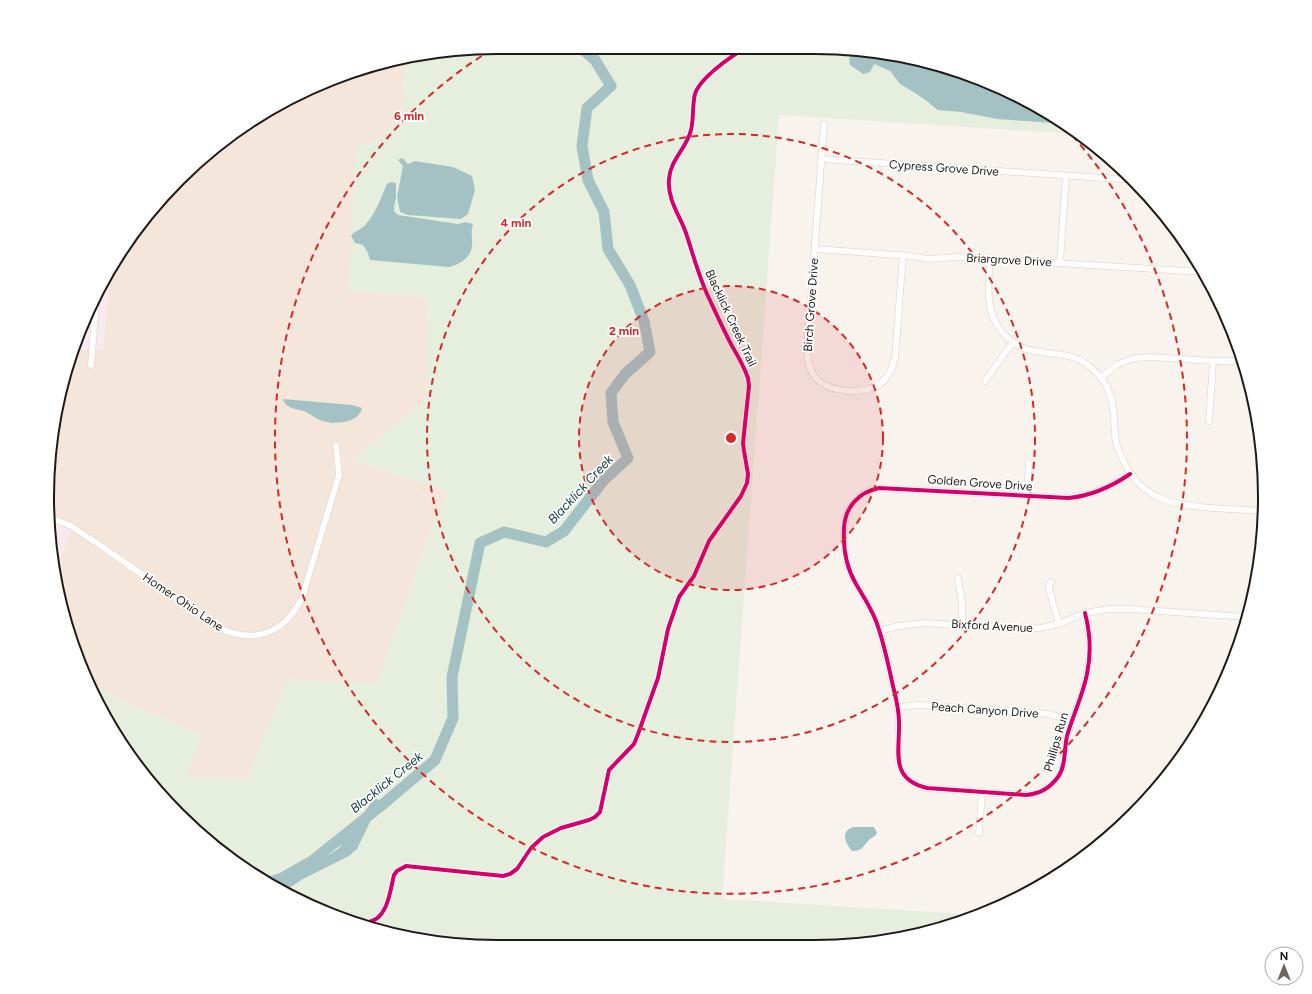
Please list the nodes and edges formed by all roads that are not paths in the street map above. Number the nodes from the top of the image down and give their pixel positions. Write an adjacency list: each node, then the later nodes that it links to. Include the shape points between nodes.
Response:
1 (824, 124): 2 (street, Birch Grove Drive)
2 (821, 160): 3 (street, Cypress Grove Drive); 5 (street, Birch Grove Drive)
3 (1066, 176): 4 (street, Cypress Grove Drive); 8 (street)
4 (1123, 179)
5 (814, 249): 6 (street, Briargrove Drive); 6 (street, Birch Grove Drive, via 807,361 815,378 830,388 840,390 866,391 882,383 893,367)
6 (903, 255): 7 (street, Briargrove Drive)
7 (990, 259): 8 (street, Briargrove Drive); 11 (street, via 989,308 1004,335)
8 (1060, 263): 9 (street, Briargrove Drive)
9 (1196, 272)
10 (95, 311): 14 (street)
11 (1013, 342): 15 (street, via 1033,351 1076,358); 16 (street)
12 (1213, 361): 13 (street); 15 (street, via 1135,358 1118,364); 17 (street)
13 (1236, 361)
14 (91, 365)
15 (1101, 377): 20 (street, via 1112,398 1116,442)
16 (985, 381)
17 (1209, 421)
18 (336, 446): 23 (street, Homer Ohio Lane, via 339,475 302,598 285,622 269,632 256,636 236,635 218,627 71,526)
19 (1029, 463): 21 (street)
20 (1130, 474): 21 (street, Golden Grove Drive, via 1091,494 1064,498); 22 (street, via 1155,497 1177,504)
21 (1027, 496): 30 (street, Golden Grove Drive, via 879,488 855,500 844,527 845,550 855,583 869,606)
22 (1258, 510)
23 (55, 519)
24 (958, 578): 29 (street)
25 (1051, 582): 28 (street, via 1049,589)
26 (1085, 613): 27 (street, Bixford Avenue, via 1117,608); 28 (street, Bixford Avenue); 32 (street, Phillips Run, via 1089,634 1089,664)
27 (1241, 617)
28 (1059, 624): 29 (street, Bixford Avenue, via 1034,629)
29 (962, 625): 30 (street, Bixford Avenue, via 916,623)
30 (879, 631): 31 (street)
31 (898, 707): 32 (street, Peach Canyon Drive, via 918,705 1026,712); 33 (street, Phillips Run, via 898,760 904,776 920,787)
32 (1072, 720): 33 (street, Phillips Run, via 1060,773 1050,786 1031,794)
33 (982, 792): 34 (street)
34 (979, 833)

